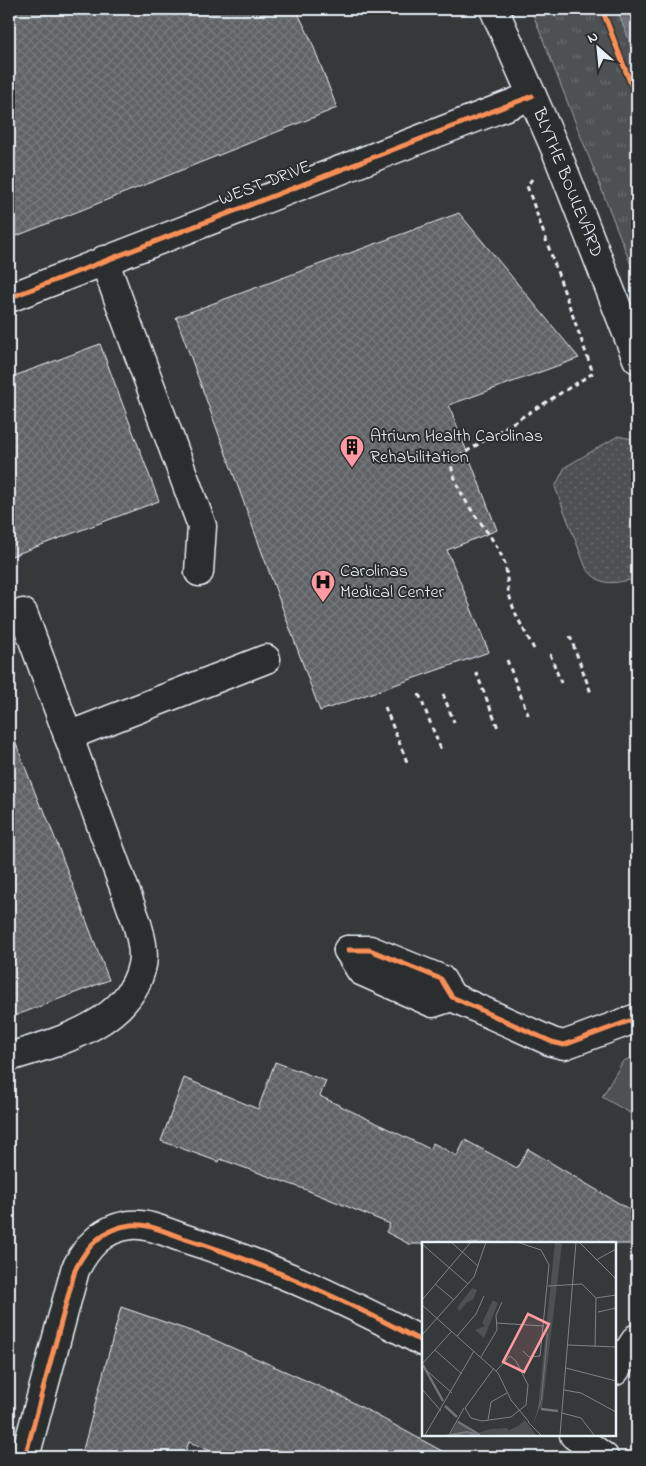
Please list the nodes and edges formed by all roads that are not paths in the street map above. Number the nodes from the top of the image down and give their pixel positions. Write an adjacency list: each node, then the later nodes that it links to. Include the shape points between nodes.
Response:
1 (494, 9): 2 (street, BLYTHE BOULEVARD)
2 (532, 96): 3 (street, WEST DRIVE); 5 (street, BLYTHE BOULEVARD)
3 (104, 260): 4 (street, WEST DRIVE); 6 (street, via 202,526)
4 (9, 298)
5 (637, 359)
6 (199, 572)
7 (23, 613): 9 (street)
8 (266, 659): 9 (street)
9 (68, 736): 12 (street, via 136,920 142,941 142,965 132,990 116,1011 90,1027)
10 (452, 997): 11 (street, via 564,1045)
11 (637, 1018)
12 (9, 1057)
13 (637, 1338): 15 (street)
14 (422, 1341): 17 (street, via 300,1280 214,1248 144,1226 131,1225 107,1232 86,1248 74,1270)
15 (616, 1370)
16 (575, 1436): 18 (street)
17 (25, 1457)
18 (604, 1457)

